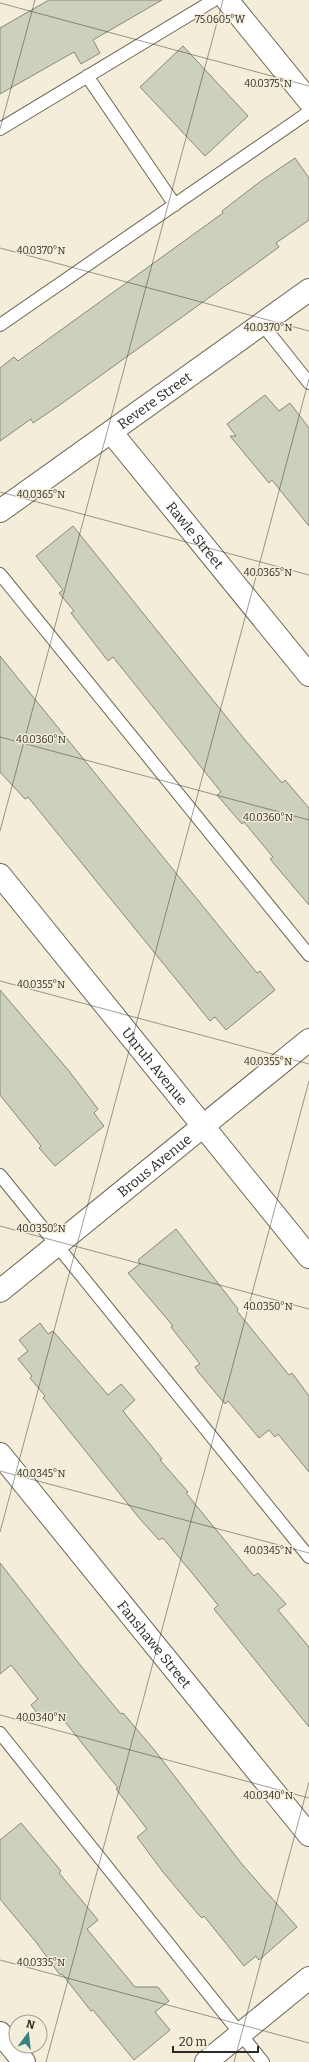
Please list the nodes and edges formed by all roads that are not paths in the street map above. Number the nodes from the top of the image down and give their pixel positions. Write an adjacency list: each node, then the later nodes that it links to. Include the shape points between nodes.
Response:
1 (214, 0): 3 (lane)
2 (227, 0): 4 (street)
3 (87, 76): 6 (lane); 7 (lane)
4 (309, 101)
5 (309, 112): 7 (lane)
6 (0, 129)
7 (175, 205): 10 (lane)
8 (309, 290): 9 (street, Revere Street)
9 (262, 324): 11 (lane); 12 (street, Revere Street)
10 (0, 325)
11 (309, 383)
12 (111, 432): 13 (street, Revere Street); 15 (street, Rawle Street)
13 (0, 511)
14 (0, 574): 17 (lane)
15 (309, 675)
16 (0, 875): 19 (street, Unruh Avenue)
17 (309, 955)
18 (309, 1040): 19 (street, Brous Avenue)
19 (203, 1126): 21 (street, Brous Avenue); 22 (street, Unruh Avenue)
20 (0, 1175): 21 (lane)
21 (57, 1246): 23 (street, Brous Avenue); 25 (lane)
22 (309, 1256)
23 (0, 1291)
24 (0, 1454): 27 (street, Fanshawe Street)
25 (309, 1557)
26 (0, 1733): 30 (lane)
27 (309, 1835)
28 (309, 1978): 30 (street)
29 (0, 2032): 31 (street)
30 (240, 2034): 32 (street); 33 (lane)
31 (24, 2062)
32 (206, 2062)
33 (263, 2062)

